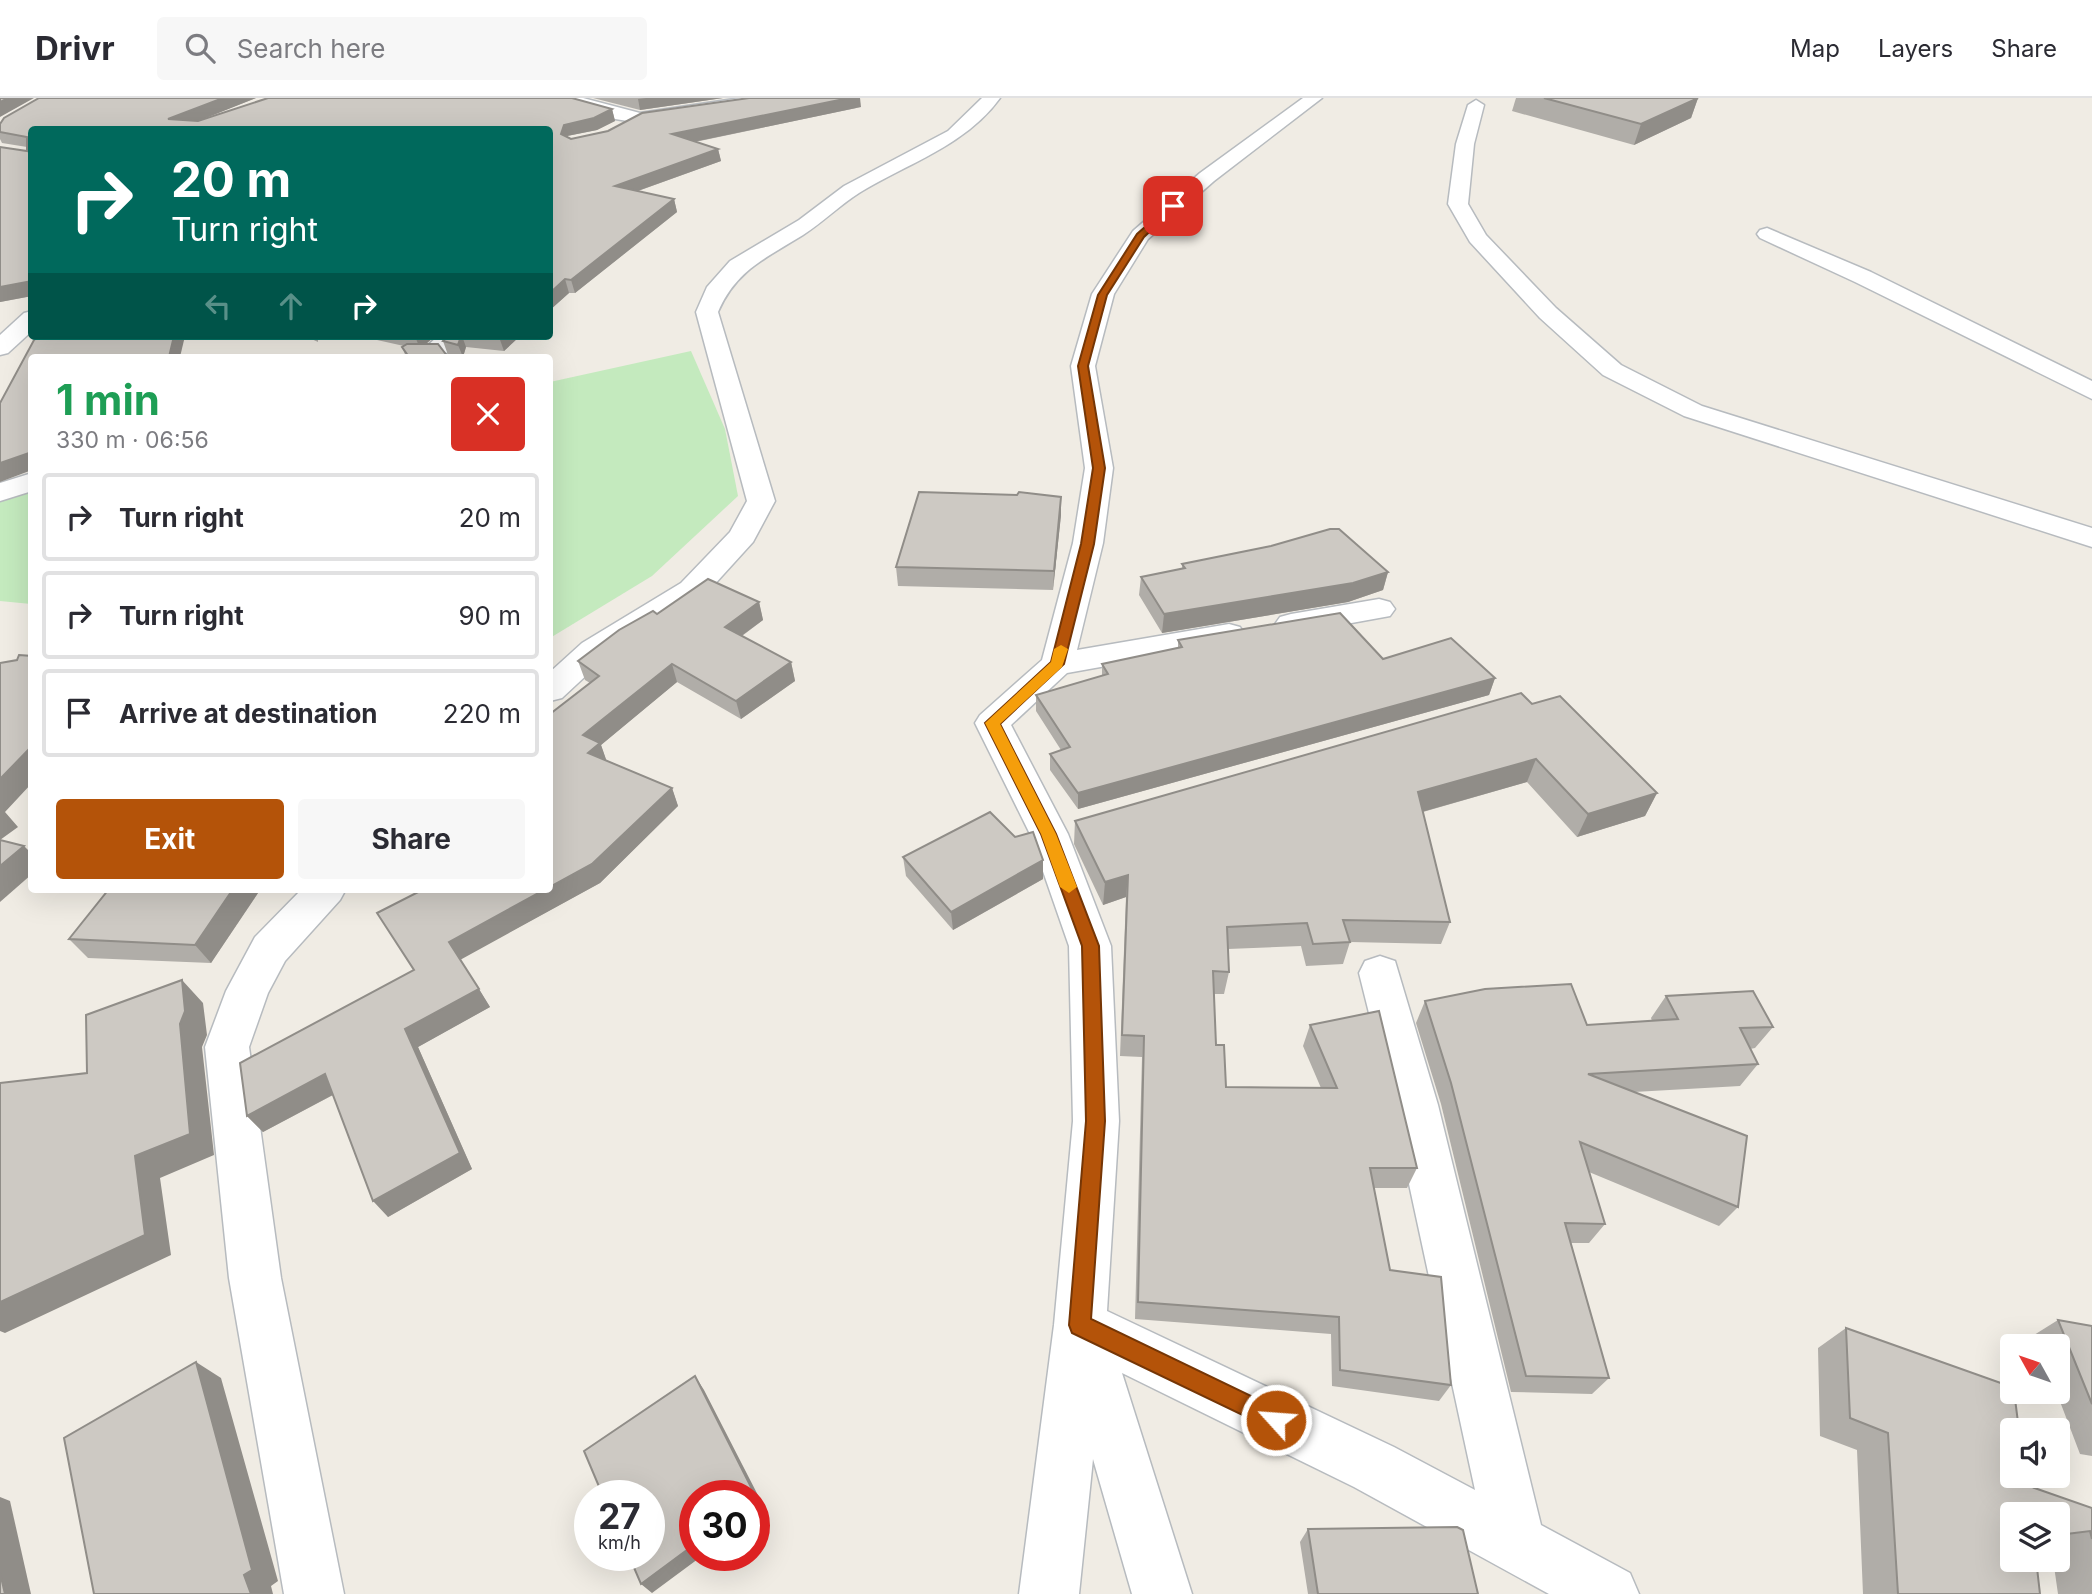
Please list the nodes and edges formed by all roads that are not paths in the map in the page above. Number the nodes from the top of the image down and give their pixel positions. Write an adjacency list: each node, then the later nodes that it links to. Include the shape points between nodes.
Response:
1 (566, 98): 6 (street)
2 (775, 98): 6 (street)
3 (992, 98): 19 (street, via 954,135 851,190 738,266 718,287 707,312 761,501 743,536 692,590 594,650)
4 (1314, 98): 18 (street, via 1206,177 1140,236 1103,295 1083,366 1099,468 1088,544)
5 (1476, 105): 16 (street, via 1465,144 1458,204 1477,238 1548,313 1612,370 1693,411)
6 (640, 118): 7 (street)
7 (617, 130)
8 (1767, 234): 13 (street)
9 (28, 322): 11 (street)
10 (447, 340): 12 (street)
11 (0, 348)
12 (431, 354)
13 (2092, 391)
14 (28, 482): 15 (street)
15 (0, 492)
16 (2092, 538)
17 (1379, 609): 18 (street)
18 (1058, 664): 22 (street, via 992,723 1062,830 1090,946 1096,1121)
19 (553, 687)
20 (311, 895): 24 (street, via 270,949 247,990 227,1047 255,1278)
21 (1380, 973): 23 (street)
22 (1080, 1325): 23 (street, via 1374,1467); 25 (street); 26 (street)
23 (1516, 1542): 27 (street)
24 (314, 1594)
25 (1049, 1594)
26 (1162, 1594)
27 (1609, 1594)

